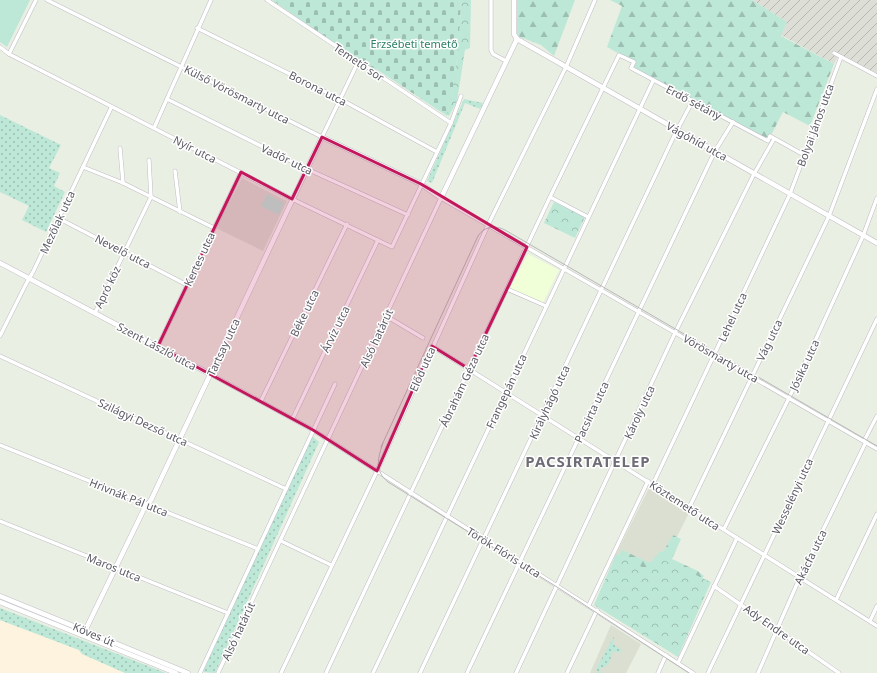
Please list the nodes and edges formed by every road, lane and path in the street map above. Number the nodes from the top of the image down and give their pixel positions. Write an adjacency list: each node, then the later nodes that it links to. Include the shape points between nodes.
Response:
1 (36, 0): 12 (street)
2 (47, 0): 17 (street, Külső Vörösmarty utca)
3 (211, 0): 8 (street)
4 (267, 0): 16 (street, Temető sor)
5 (491, 0): 15 (street, via 491,50 493,54)
6 (514, 0): 9 (street, via 514,34)
7 (595, 0): 18 (street, Előd utca)
8 (197, 28): 17 (street); 25 (street, Borona utca)
9 (517, 39): 15 (street, Alsó határút); 18 (street, Vágóhíd utca)
10 (0, 46): 12 (street, Nyír utca)
11 (834, 53): 14 (street)
12 (8, 54): 27 (street, Nyír utca)
13 (619, 55): 20 (street, Erdő sétány, via 634,62 631,68); 21 (street, Ábrahám Géza utca)
14 (841, 56): 19 (street); 38 (street, Bolyai János utca)
15 (506, 61): 50 (street, Alsó határút)
16 (358, 62): 25 (street, Tartsay utca); 30 (street, Temető sor)
17 (181, 66): 24 (street); 33 (street, Külső Vörösmarty utca)
18 (566, 67): 21 (street, Vágóhíd utca); 59 (street, Előd utca)
19 (877, 76)
20 (653, 80): 26 (street, Erdő sétány); 28 (street, Frangepán utca)
21 (603, 88): 28 (street, Vágóhíd utca); 49 (street, Ábrahám Géza utca)
22 (877, 89): 55 (street, Vág utca)
23 (461, 96): 30 (street)
24 (167, 99): 31 (street); 41 (street, Vadőr utca)
25 (340, 99): 33 (street, Tartsay utca); 36 (street, Borona utca)
26 (692, 102): 29 (street, Erdő sétány); 32 (street, Királyhágó utca)
27 (112, 108): 31 (street, Nyír utca); 40 (street, Mezőlak utca)
28 (639, 109): 32 (street, Vágóhíd utca); 56 (street, Frangepán utca)
29 (733, 122): 34 (street, Erdő sétány, via 768,141 770,136); 37 (street, Pacsirta utca)
30 (451, 123): 36 (street)
31 (154, 128): 43 (street, Nyír utca)
32 (677, 130): 37 (street, Vágóhíd utca); 71 (street, Királyhágó utca)
33 (322, 137): 41 (street, Tartsay utca); 46 (street, Külső Vörösmarty utca)
34 (774, 139): 38 (street); 44 (street, Károly utca)
35 (120, 148): 45 (street)
36 (437, 152): 46 (street)
37 (715, 152): 44 (street, Vágóhíd utca); 73 (street, Pacsirta utca)
38 (804, 155): 47 (street, Bolyai János utca)
39 (149, 160): 48 (street)
40 (83, 167): 45 (street); 57 (street, Mezőlak utca)
41 (307, 169): 52 (street, Tartsay utca); 54 (street, Vadőr utca)
42 (176, 171): 53 (street)
43 (241, 172): 52 (street, Nyír utca); 60 (street, Kertes utca)
44 (754, 174): 47 (street, Vágóhíd utca); 77 (street, Károly utca)
45 (123, 183): 48 (street)
46 (421, 184): 50 (street, Külső Vörösmarty utca); 54 (street)
47 (790, 194): 55 (street, Vágóhíd utca); 82 (street, Lehel utca)
48 (151, 197): 53 (street); 65 (street, Apró köz)
49 (550, 197): 56 (street); 64 (street, Ábrahám Géza utca)
50 (441, 198): 59 (street); 75 (street, Alsó határút)
51 (877, 198): 61 (street, Jósika utca)
52 (292, 199): 58 (street, Nyír utca); 85 (street, Tartsay utca)
53 (180, 212): 60 (street)
54 (408, 215): 62 (street, Nyír utca, via 392,247)
55 (829, 216): 61 (street, Vágóhíd utca); 86 (street, Vág utca)
56 (588, 217): 67 (street, Frangepán utca)
57 (58, 218): 65 (street, Nevelő utca); 68 (street, Mezőlak utca)
58 (347, 224): 62 (street, Nyír utca); 90 (street, Béke utca)
59 (488, 225): 64 (street); 81 (street, Előd utca)
60 (214, 228): 69 (street, Kertes utca)
61 (864, 236): 63 (street, Vágóhíd utca); 89 (street, Jósika utca)
62 (378, 240): 93 (street, Árvíz utca)
63 (877, 243)
64 (527, 247): 67 (street, Vörösmarty utca); 70 (street, Ábrahám Géza utca)
65 (124, 252): 69 (street, Nevelő utca); 74 (street, Apró köz)
66 (0, 263): 68 (street, Szent László utca)
67 (564, 269): 71 (street, Vörösmarty utca); 72 (street, Frangepán utca)
68 (29, 278): 74 (street, Szent László utca); 78 (street, Mezőlak utca)
69 (188, 285): 80 (street, Kertes utca)
70 (507, 289): 72 (street); 84 (street, Ábrahám Géza utca)
71 (602, 291): 73 (street, Vörösmarty utca); 91 (street, Királyhágó utca)
72 (546, 306): 88 (street, Frangepán utca)
73 (639, 311): 77 (street, Vörösmarty utca); 97 (street, Pacsirta utca)
74 (95, 313): 80 (street, Szent László utca)
75 (386, 316): 79 (street); 98 (street, Alsó határút)
76 (877, 319): 94 (street, Wesselényi utca)
77 (676, 333): 82 (street, Vörösmarty utca); 102 (street, Károly utca)
78 (0, 336)
79 (423, 338)
80 (158, 346): 85 (street, Szent László utca)
81 (432, 346): 84 (street, Köztemető utca); 103 (street, Előd utca)
82 (715, 355): 86 (street, Vörösmarty utca); 105 (street, Lehel utca)
83 (0, 356): 96 (street, Szilágyi Dezső utca)
84 (469, 369): 88 (street, Köztemető utca); 107 (street, Ábrahám Géza utca)
85 (210, 374): 90 (street, Szent László utca); 96 (street, Tartsay utca)
86 (752, 376): 89 (street, Vörösmarty utca); 109 (street, Vág utca)
87 (335, 384): 95 (street, Alsó határút)
88 (506, 393): 91 (street, Köztemető utca); 111 (street, Frangepán utca)
89 (789, 398): 94 (street, Vörösmarty utca); 113 (street, Jósika utca)
90 (261, 401): 93 (street, Szent László utca)
91 (543, 415): 97 (street, Köztemető utca); 115 (street, Királyhágó utca)
92 (877, 416): 99 (street, Akácfa utca)
93 (293, 418): 95 (street, Szent László utca)
94 (828, 420): 99 (street, Vörösmarty utca); 118 (street, Wesselényi utca)
95 (314, 430): 98 (street, Török Flóris utca); 106 (street, Alsó határút)
96 (180, 438): 106 (street, Szilágyi Dezső utca); 108 (street, Tartsay utca)
97 (579, 438): 102 (street, Köztemető utca); 119 (street, Pacsirta utca)
98 (328, 440): 103 (street, Török Flóris utca); 116 (street, Alsó határút)
99 (865, 442): 101 (street, Vörösmarty utca); 122 (street, Akácfa utca)
100 (0, 445): 108 (street, Hrivnák Pál utca)
101 (877, 448)
102 (616, 460): 104 (street, Köztemető utca); 123 (street, Károly utca)
103 (376, 471): 107 (street, Török Flóris utca); 120 (street, Előd utca)
104 (648, 481): 105 (street, Köztemető utca); 129 (street)
105 (653, 484): 109 (street, Köztemető utca)
106 (286, 489): 117 (street, Alsó határút)
107 (411, 494): 111 (street, Török Flóris utca); 147 (street, Ábrahám Géza utca)
108 (148, 504): 117 (street, Hrivnák Pál utca); 121 (street, Tartsay utca)
109 (689, 508): 113 (street, Köztemető utca)
110 (877, 514): 126 (street)
111 (447, 516): 115 (street, Török Flóris utca); 148 (street, Frangepán utca)
112 (0, 521): 121 (street, Maros utca)
113 (724, 530): 114 (street, Köztemető utca)
114 (737, 538): 118 (street, Köztemető utca); 124 (street)
115 (483, 539): 119 (street, Török Flóris utca); 149 (street, Királyhágó utca)
116 (281, 541): 120 (street); 145 (street, Alsó határút)
117 (258, 550): 132 (street, Alsó határút)
118 (764, 555): 122 (street, Köztemető utca); 128 (street, Wesselényi utca)
119 (520, 562): 123 (street, Török Flóris utca); 150 (street, Pacsirta utca)
120 (331, 565): 146 (street, Előd utca)
121 (115, 568): 132 (street, Maros utca); 136 (street, Tartsay utca)
122 (800, 577): 126 (street, Köztemető utca); 135 (street, Akácfa utca)
123 (558, 585): 129 (street, Török Flóris utca); 151 (street, Károly utca)
124 (714, 586): 128 (street, Ady Endre utca); 140 (street)
125 (0, 596): 136 (street, Köves út)
126 (836, 600): 133 (street, Köztemető utca)
127 (0, 602): 137 (street, Köves út)
128 (740, 603): 135 (street, Ady Endre utca); 155 (street, Wesselényi utca)
129 (589, 605): 131 (street, Török Flóris utca)
130 (877, 606): 133 (street)
131 (597, 610): 139 (street, Török Flóris utca); 152 (street)
132 (228, 613): 144 (street, Alsó határút)
133 (870, 621): 134 (street, Köztemető utca)
134 (877, 626)
135 (777, 629): 156 (street, Akácfa utca); 157 (street, Ady Endre utca)
136 (85, 630): 137 (street); 138 (street, Tartsay utca); 141 (street, Köves út)
137 (76, 633): 138 (street, Köves út)
138 (83, 635): 141 (street, Köves út)
139 (666, 655): 140 (street, Török Flóris utca); 153 (street)
140 (678, 663): 154 (street, Török Flóris utca)
141 (163, 665): 142 (street, Köves út); 143 (street, Köves út)
142 (176, 673)
143 (188, 673)
144 (200, 673)
145 (218, 673)
146 (281, 673)
147 (326, 673)
148 (373, 673)
149 (420, 673)
150 (467, 673)
151 (516, 673)
152 (567, 673)
153 (658, 673)
154 (693, 673)
155 (708, 673)
156 (758, 673)
157 (839, 673)

